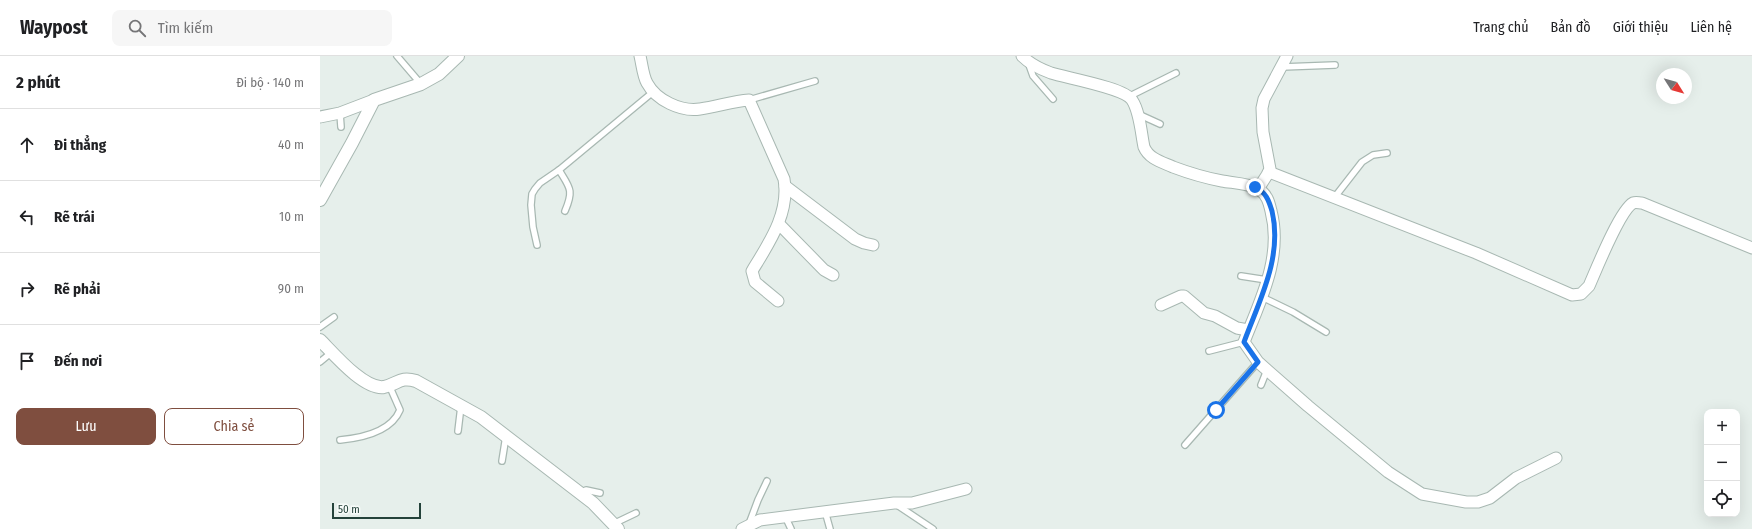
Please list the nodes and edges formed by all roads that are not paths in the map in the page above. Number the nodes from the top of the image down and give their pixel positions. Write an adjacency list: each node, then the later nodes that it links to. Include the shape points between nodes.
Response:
1 (397, 56): 10 (lane)
2 (458, 56): 10 (street, via 439,74)
3 (640, 56): 11 (street, via 646,82)
4 (1287, 56): 7 (street)
5 (1025, 59): 12 (street, via 1051,73); 13 (lane, via 1033,76)
6 (1335, 65): 7 (lane)
7 (1280, 67): 23 (street, via 1262,108)
8 (1176, 73): 12 (lane)
9 (815, 81): 15 (lane)
10 (421, 84): 14 (street)
11 (653, 92): 15 (street, via 662,100 689,109); 22 (lane)
12 (1130, 96): 17 (street)
13 (1054, 99)
14 (374, 100): 16 (street); 27 (street)
15 (749, 100): 24 (street)
16 (340, 113): 18 (street); 20 (lane)
17 (1137, 114): 19 (lane); 25 (street, via 1146,153 1152,158 1209,178)
18 (320, 117)
19 (1160, 124)
20 (341, 127)
21 (1387, 153): 26 (lane, via 1373,155 1362,162)
22 (559, 170): 28 (lane, via 571,192); 30 (lane, via 540,183 532,194 533,227)
23 (1269, 172): 25 (street); 26 (street)
24 (785, 186): 29 (street); 31 (street, via 855,239)
25 (1258, 189): 35 (street, via 1269,201 1275,232 1274,255)
26 (1334, 198): 32 (street, via 1476,253 1572,295 1581,294 1589,286 1619,221 1626,209 1636,202)
27 (320, 200)
28 (565, 211)
29 (778, 224): 33 (street, via 824,270); 37 (street, via 752,271 755,282)
30 (537, 245)
31 (873, 245)
32 (1752, 248)
33 (833, 275)
34 (1241, 276): 35 (lane)
35 (1267, 280): 36 (street)
36 (1262, 297): 41 (street); 42 (lane)
37 (778, 301)
38 (1160, 305): 41 (street, via 1184,296 1204,313 1237,328)
39 (334, 317): 40 (lane)
40 (320, 327)
41 (1248, 330): 44 (street)
42 (1326, 332)
43 (320, 340): 46 (street)
44 (1244, 342): 45 (lane); 48 (street)
45 (1209, 351)
46 (332, 352): 47 (lane); 49 (street, via 368,383 375,387)
47 (320, 362)
48 (1262, 366): 50 (lane); 55 (lane); 56 (street, via 1388,472 1422,494 1478,502 1490,498 1516,478)
49 (389, 385): 51 (street, via 407,378 416,380); 54 (lane, via 400,410 395,419 361,438)
50 (1261, 385)
51 (461, 406): 52 (lane); 53 (street)
52 (458, 432)
53 (506, 436): 57 (lane); 60 (street)
54 (340, 440)
55 (1185, 445)
56 (1556, 458)
57 (502, 461)
58 (767, 481): 67 (lane)
59 (966, 489): 62 (street, via 912,503)
60 (580, 493): 61 (lane, via 586,490); 66 (street)
61 (600, 493)
62 (894, 503): 63 (street); 70 (lane)
63 (825, 511): 65 (street); 69 (lane)
64 (636, 513): 66 (lane)
65 (785, 516): 67 (street, via 760,520); 68 (lane)
66 (616, 527)
67 (745, 527)
68 (791, 529)
69 (830, 529)
70 (933, 529)

